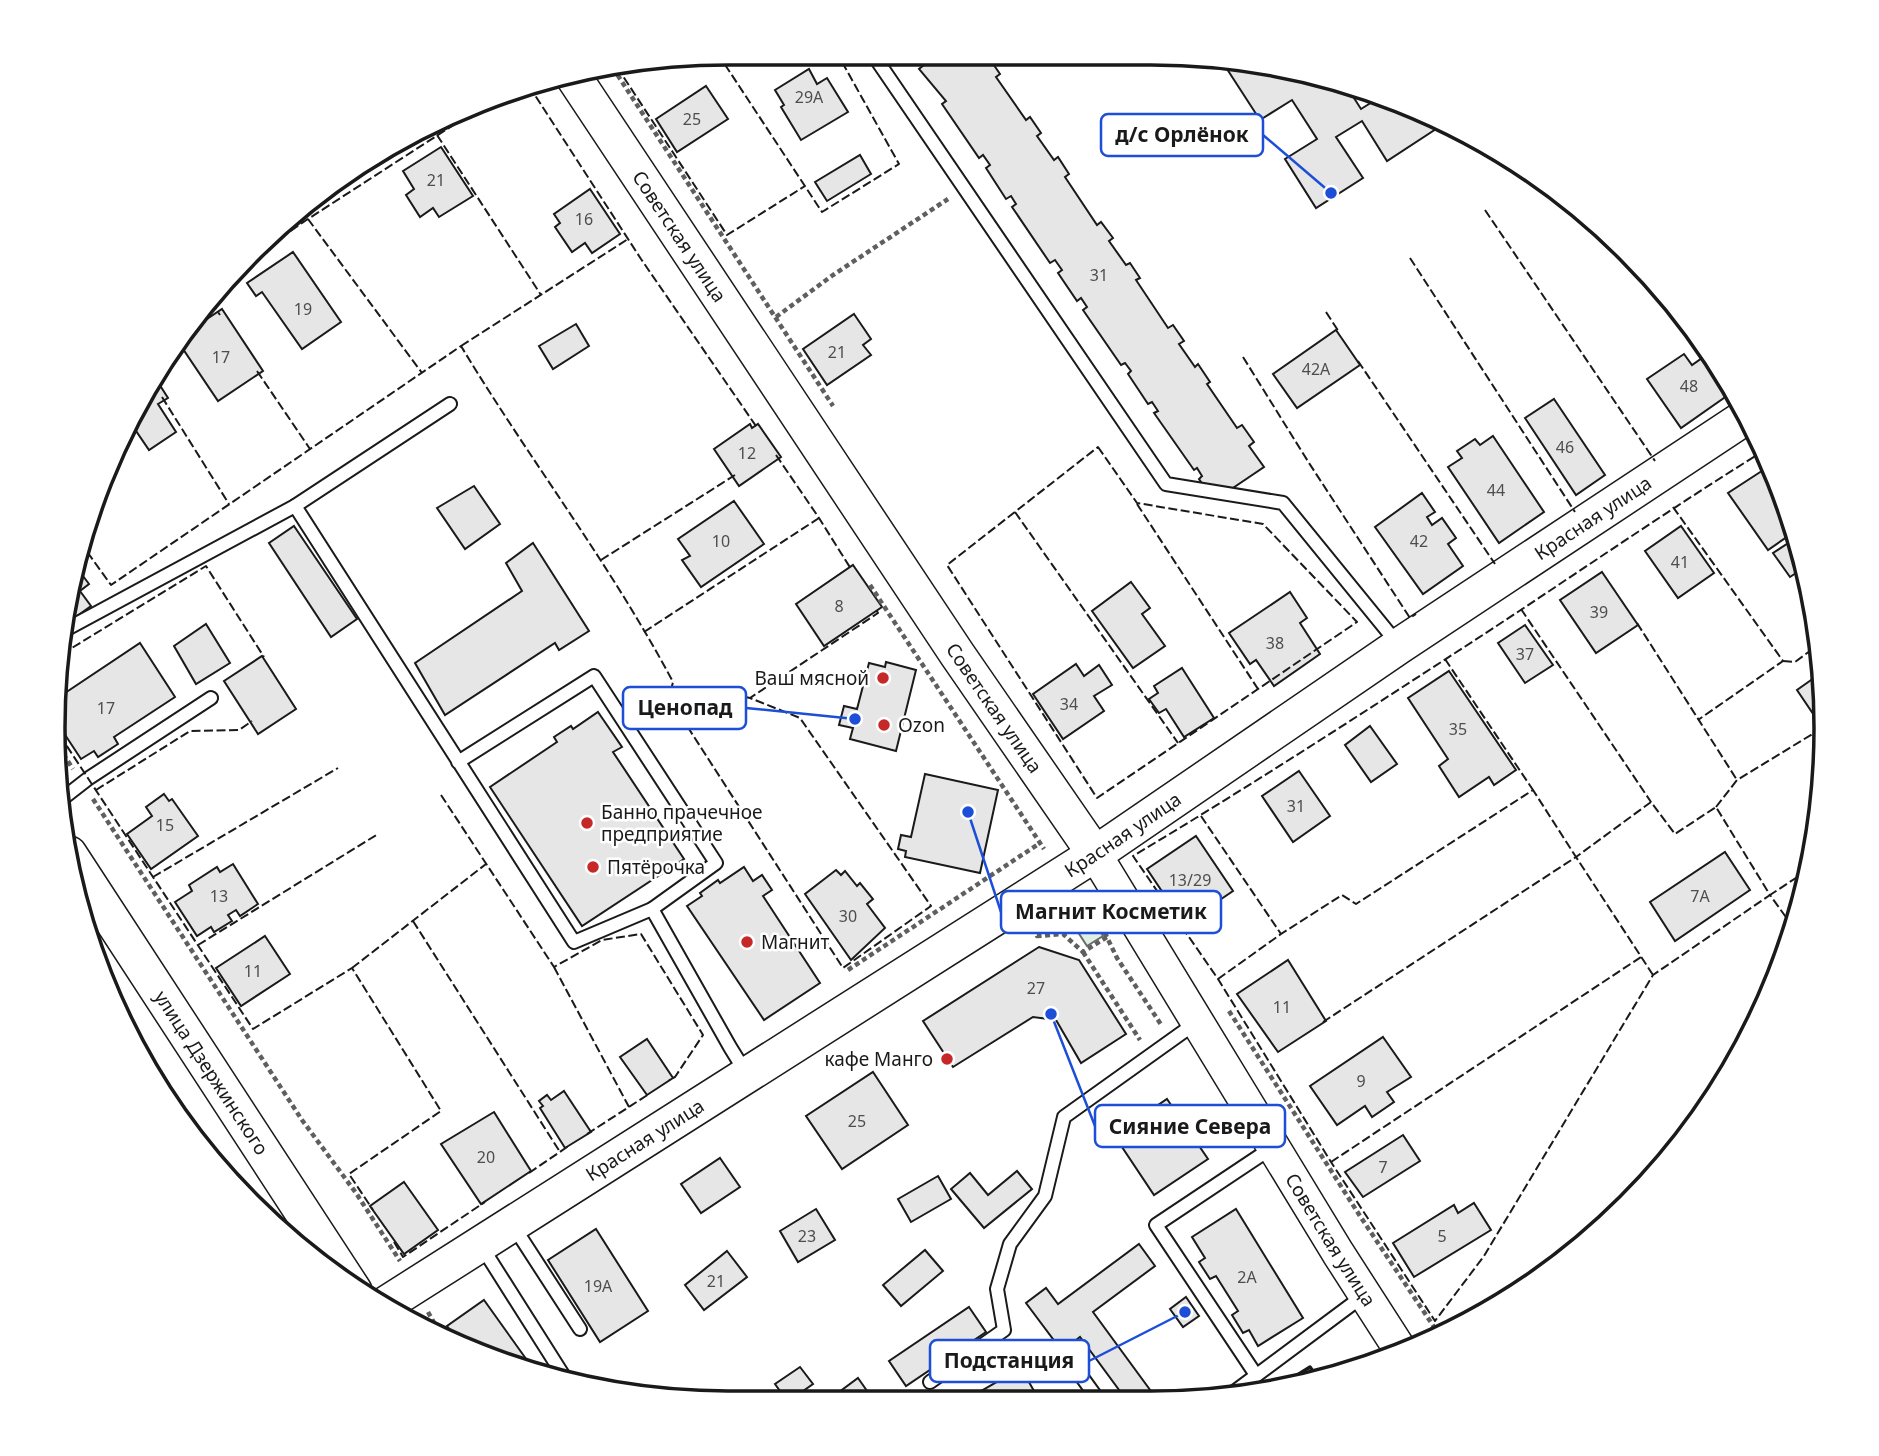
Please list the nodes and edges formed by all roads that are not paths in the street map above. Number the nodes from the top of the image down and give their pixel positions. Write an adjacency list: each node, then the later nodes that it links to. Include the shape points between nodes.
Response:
1 (880, 65): 7 (lane, via 1166,484 1283,503)
2 (577, 82): 11 (main road, Советская улица)
3 (450, 404): 5 (lane)
4 (1739, 421): 7 (main road, Красная улица)
5 (295, 506): 6 (lane); 9 (lane)
6 (73, 626)
7 (1399, 646): 11 (main road, Красная улица)
8 (211, 698): 10 (lane)
9 (458, 762): 13 (lane, via 574,942); 13 (lane, via 594,676 716,863)
10 (68, 794)
11 (1095, 854): 14 (street, Советская улица); 15 (main road, Красная улица, via 1067,885)
12 (81, 873): 19 (main road, улица Дзержинского)
13 (652, 909): 15 (lane)
14 (1197, 1021): 16 (street, Советская улица); 27 (lane, via 1064,1117 1045,1196 1010,1244 997,1290 1004,1330)
15 (747, 1075): 17 (main road, Красная улица)
16 (1273, 1147): 20 (street, Советская улица); 26 (lane, via 1156,1225)
17 (512, 1224): 18 (main road, Красная улица); 22 (lane)
18 (480, 1244): 21 (main road, Красная улица); 25 (lane)
19 (335, 1261)
20 (1364, 1296): 23 (street, Советская улица); 26 (lane)
21 (393, 1300)
22 (580, 1329)
23 (1396, 1344)
24 (1071, 1362): 29 (lane)
25 (560, 1370)
26 (1256, 1375): 28 (lane)
27 (930, 1382)
28 (1243, 1385)
29 (1092, 1391)

